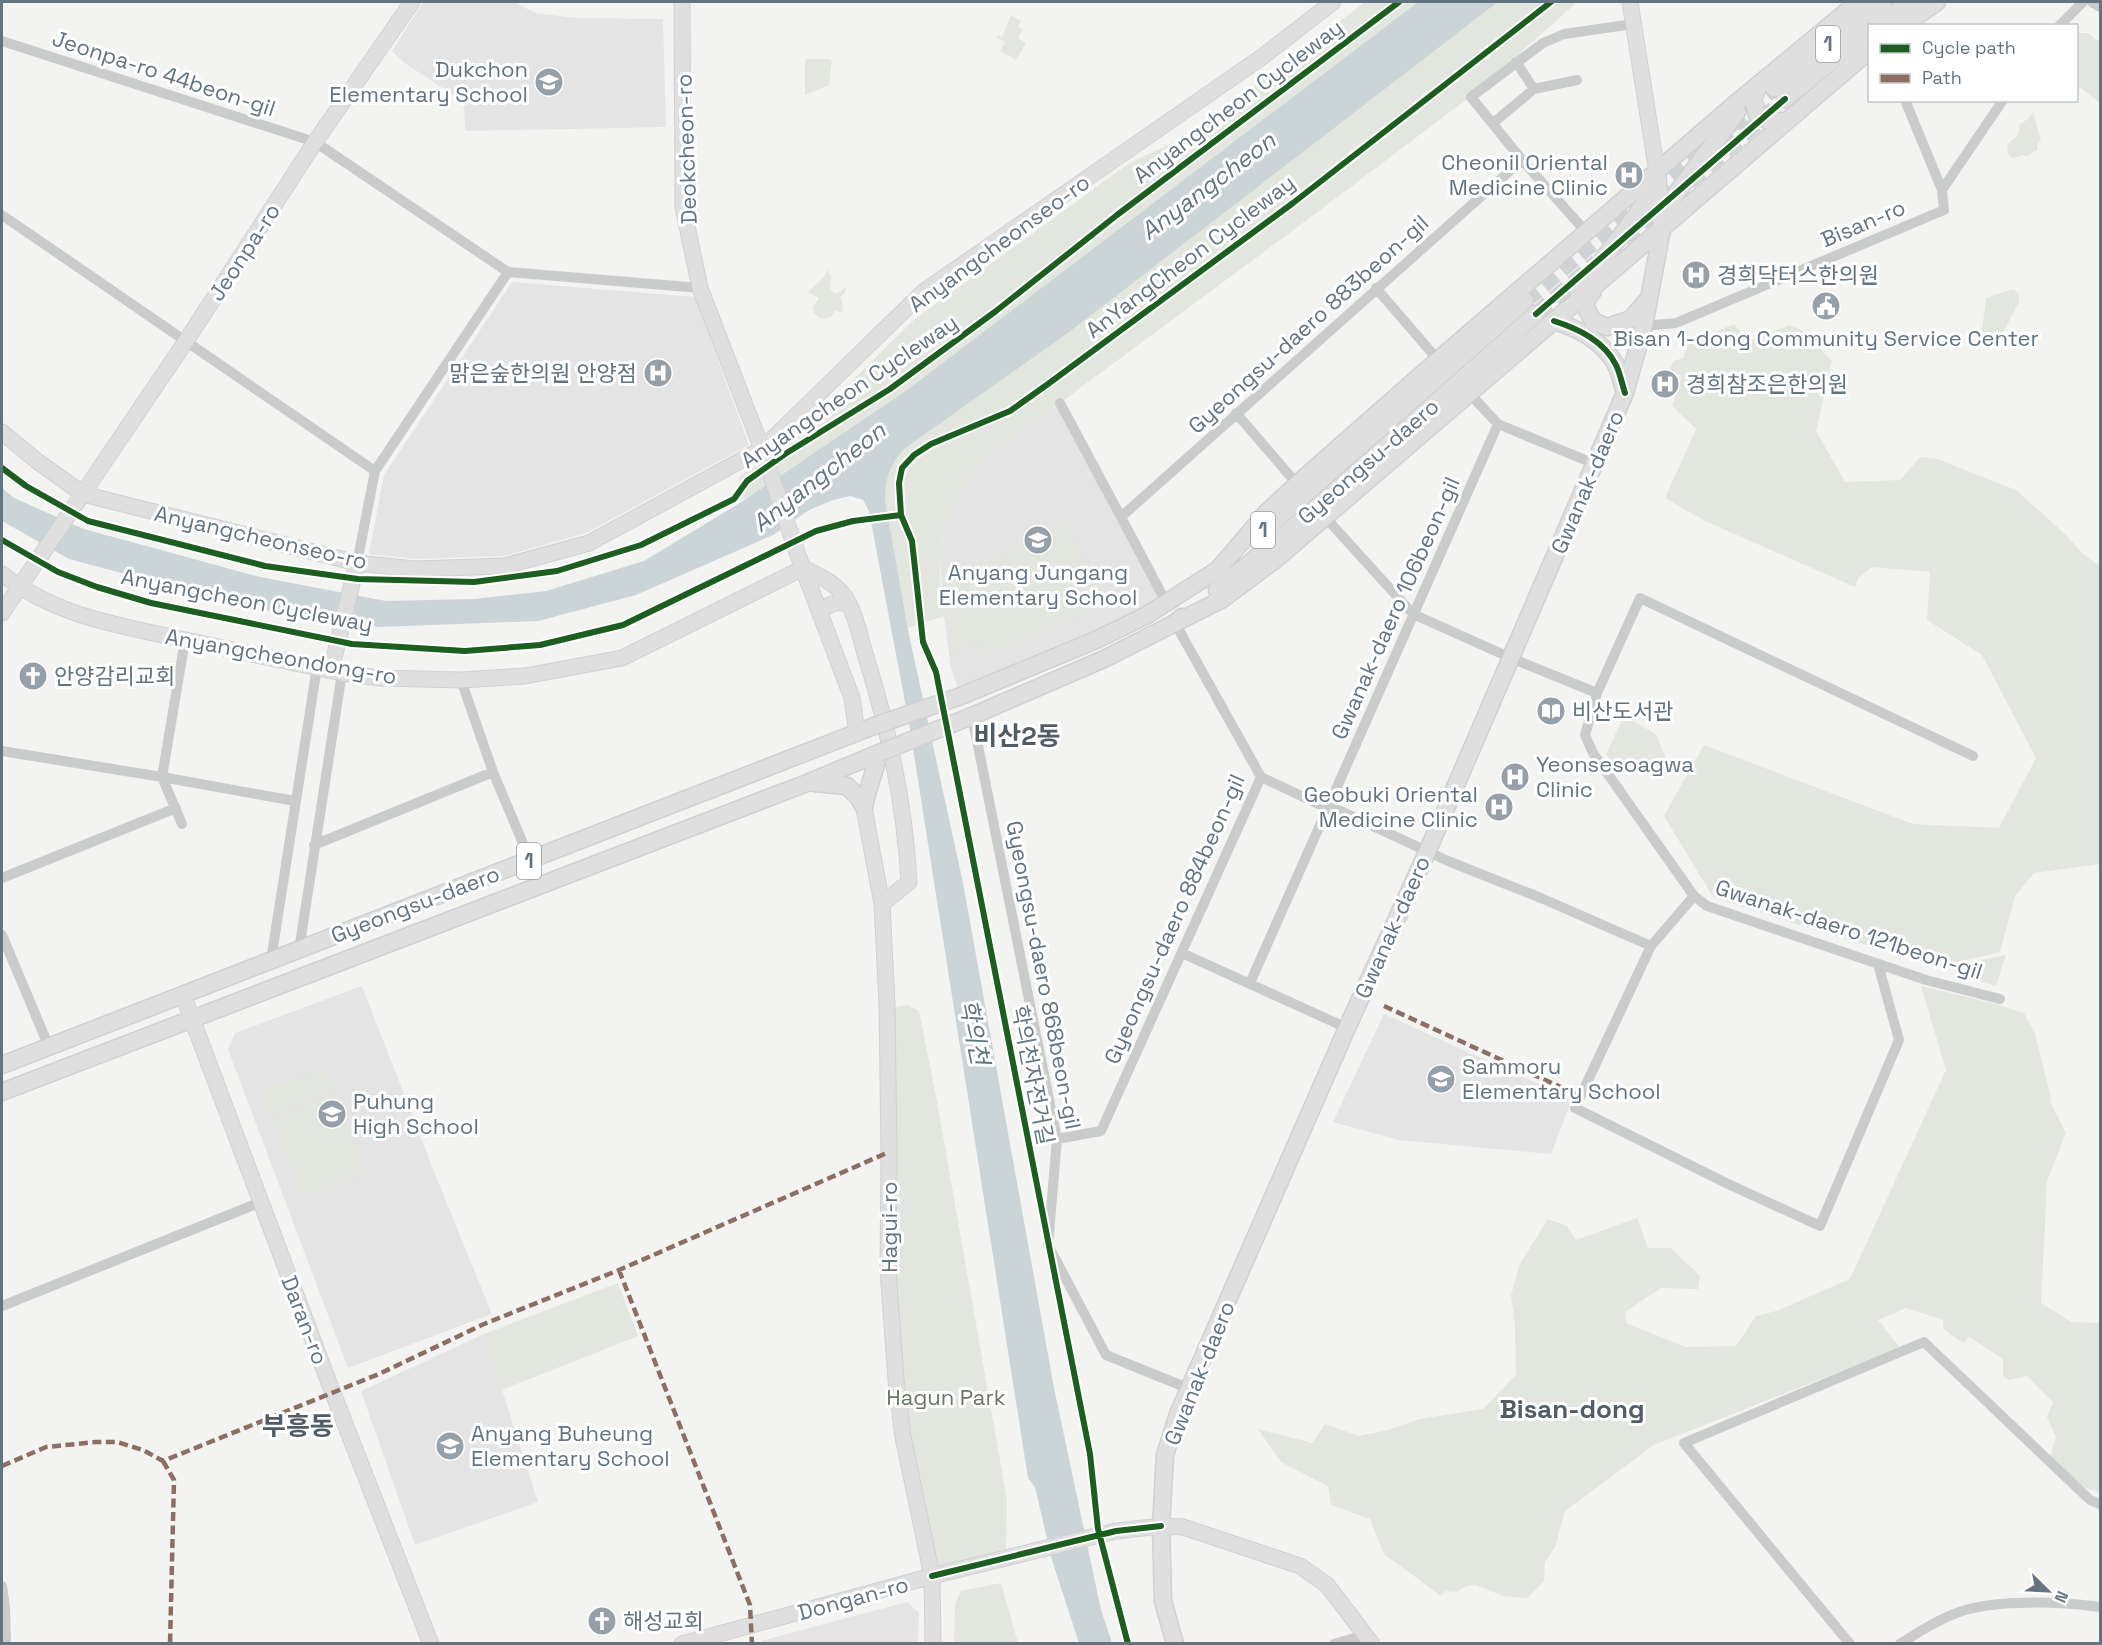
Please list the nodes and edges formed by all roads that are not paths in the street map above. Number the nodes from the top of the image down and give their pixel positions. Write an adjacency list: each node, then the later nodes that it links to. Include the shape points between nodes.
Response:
1 (412, 2): 27 (street, Jeonpa-ro)
2 (682, 2): 36 (street, Deokcheon-ro, via 683,207)
3 (1333, 2): 49 (street, Anyangcheonseo-ro, via 1262,57 923,292)
4 (1630, 2): 12 (street, Gwanak-daero)
5 (1858, 2): 22 (main road)
6 (1883, 2): 22 (main road, 1)
7 (1912, 2): 13 (main road)
8 (1937, 2): 14 (main road)
9 (2083, 2): 15 (street)
10 (2092, 2): 11 (street)
11 (2100, 7)
12 (1633, 24): 19 (street, via 1564,34); 29 (street, Gwanak-daero)
13 (1878, 24)
14 (1906, 24)
15 (2061, 24)
16 (1868, 31): 22 (main road, 1)
17 (2, 41): 27 (street, Jeonpa-ro 44beon-gil)
18 (1868, 51): 25 (main road)
19 (1516, 62): 21 (street); 26 (street, via 1471,96)
20 (1577, 80): 21 (street)
21 (1534, 89): 26 (street)
22 (1773, 90): 25 (main road, via 1753,98 1757,115 1769,121); 29 (main road); 32 (main road, via 1714,142 1672,199)
23 (1906, 102): 30 (street)
24 (2002, 102): 30 (street, Bisan-ro)
25 (1786, 121): 32 (main road)
26 (1493, 123): 28 (street)
27 (315, 142): 34 (street, Jeonpa-ro 44beon-gil); 41 (street, Jeonpa-ro)
28 (1522, 160): 33 (street); 37 (street, Gyeongsu-daero 883beon-gil)
29 (1657, 172): 32 (main road, Gwanak-daero); 33 (main road); 35 (main road, via 1643,206)
30 (1942, 190): 40 (street, Bisan-ro, via 1944,210 1676,323)
31 (2, 215): 41 (street)
32 (1662, 229): 35 (main road); 38 (main road, Gwanak-daero)
33 (1587, 233): 35 (main road, via 1596,234 1602,241 1602,250 1594,263); 42 (main road)
34 (508, 272): 36 (street); 51 (street)
35 (1594, 281): 38 (main road, via 1586,301 1587,310 1593,321 1607,327 1631,319); 39 (main road)
36 (700, 288): 49 (street, Deokcheon-ro)
37 (1376, 288): 42 (street); 46 (street, Gyeongsu-daero 883beon-gil)
38 (1650, 296): 40 (main road, Gwanak-daero)
39 (1554, 321): 43 (main road); 44 (main road, via 1598,342 1616,365)
40 (1644, 326): 44 (main road, Gwanak-daero)
41 (186, 341): 51 (street); 53 (street, Jeonpa-ro)
42 (1438, 360): 52 (main road)
43 (1469, 393): 47 (street); 55 (main road)
44 (1625, 393): 50 (main road, Gwanak-daero)
45 (1060, 403): 54 (street)
46 (1236, 413): 52 (street); 54 (street, Gyeongsu-daero 883beon-gil)
47 (1498, 424): 50 (street); 65 (street, Gwanak-daero 106beon-gil)
48 (2, 432): 53 (street, Anyangcheonseo-ro)
49 (764, 456): 56 (street, Anyangcheonseo-ro, via 589,543 505,566 415,568); 57 (street, Deokcheon-ro)
50 (1595, 464): 68 (main road, Gwanak-daero)
51 (375, 471): 56 (street)
52 (1297, 484): 58 (main road, via 1267,512)
53 (80, 498): 56 (street, Anyangcheonseo-ro); 60 (street, Jeonpa-ro)
54 (1121, 517): 62 (street)
55 (1326, 518): 65 (street); 66 (main road, via 1221,600)
56 (357, 562): 69 (street)
57 (801, 562): 61 (street, via 832,582); 64 (street); 70 (street, Anyangcheondong-ro, via 622,658 525,676)
58 (1215, 573): 62 (main road, Gyeongsu-daero / 1); 66 (main road, Gyeongsu-daero / 1, via 1530,308 1316,508)
59 (2, 574): 60 (street, Anyangcheondong-ro)
60 (22, 583): 63 (street); 67 (street, Anyangcheondong-ro, via 43,601 87,618)
61 (849, 603): 64 (street, via 836,601); 91 (street, via 879,697 907,837 909,882)
62 (1167, 604): 73 (main road, Gyeongsu-daero / 1, bridge, via 1096,640 961,696)
63 (2, 613)
64 (820, 614): 73 (street, via 852,698)
65 (1413, 614): 68 (street); 82 (street, Gwanak-daero 106beon-gil)
66 (1175, 623): 72 (main road, Gyeongsu-daero / 1, via 1104,659); 79 (street, Gyeongsu-daero 884beon-gil)
67 (185, 640): 69 (street, Anyangcheondong-ro); 78 (street)
68 (1511, 658): 71 (street); 87 (main road, Gwanak-daero)
69 (330, 670): 70 (street, Anyangcheondong-ro, via 379,678); 81 (street); 86 (street)
70 (461, 680): 77 (street)
71 (1597, 693): 76 (street, Gwanak-daero 121beon-gil, via 1640,598); 90 (street, Gwanak-daero 121beon-gil, via 1585,735 1593,753)
72 (972, 716): 75 (main road, 1, bridge); 106 (street, Gyeongsu-daero 868beon-gil)
73 (857, 733): 88 (main road, Gyeongsu-daero / 1)
74 (2, 752): 78 (street)
75 (879, 753): 80 (main road, Gyeongsu-daero / 1); 84 (main road)
76 (1973, 756)
77 (493, 772): 86 (street); 88 (street)
78 (162, 777): 81 (street); 83 (street)
79 (1262, 777): 82 (street); 95 (street, Gyeongsu-daero 884beon-gil)
80 (807, 783): 84 (main road, via 847,786); 101 (main road, Gyeongsu-daero / 1)
81 (295, 801): 96 (street)
82 (1329, 807): 87 (street); 98 (street, Gwanak-daero 106beon-gil)
83 (176, 808): 85 (street); 89 (street)
84 (864, 808): 91 (street, Hagui-ro)
85 (182, 824)
86 (314, 845): 94 (street)
87 (1428, 850): 93 (street); 102 (main road, Gwanak-daero)
88 (530, 860): 94 (main road, Gyeongsu-daero / 1)
89 (2, 878)
90 (1694, 896): 93 (street); 97 (street, Gwanak-daero 121beon-gil, via 1707,906)
91 (882, 904): 112 (street, Hagui-ro, via 887,1004 888,1270 893,1350 903,1437)
92 (2, 935): 103 (street)
93 (1651, 946): 97 (street, via 1575,1108 1821,1226 1899,1040)
94 (299, 950): 96 (main road, Gyeongsu-daero / 1)
95 (1182, 953): 98 (street); 106 (street, Gyeongsu-daero 884beon-gil, via 1101,1131)
96 (271, 960): 99 (main road, Gyeongsu-daero / 1)
97 (1878, 964): 100 (street, Gwanak-daero 121beon-gil)
98 (1250, 983): 102 (street)
99 (183, 995): 101 (street, Daran-ro); 103 (main road, Gyeongsu-daero / 1)
100 (2000, 999)
101 (193, 1018): 105 (main road, Gyeongsu-daero / 1); 107 (street, Daran-ro)
102 (1347, 1028): 109 (main road, Gwanak-daero)
103 (49, 1047): 104 (main road, Gyeongsu-daero / 1)
104 (2, 1066)
105 (2, 1090)
106 (1057, 1138): 109 (street, Gyeongsu-daero 868beon-gil, via 1048,1245 1106,1355)
107 (261, 1202): 108 (street); 117 (street, Daran-ro)
108 (2, 1306)
109 (1190, 1389): 111 (main road, Gwanak-daero, via 1165,1455)
110 (2100, 1504): 122 (street, via 2090,1500 1924,1342 1684,1443)
111 (1161, 1526): 112 (street, Dongan-ro, via 1116,1530); 115 (street, via 1183,1527 1300,1566 1327,1585); 120 (main road, Gwanak-daero, via 1163,1601)
112 (932, 1576): 118 (street, Dongan-ro); 119 (street, Hagui-ro)
113 (2, 1586): 116 (street)
114 (2100, 1607): 123 (street, via 1988,1604 1935,1622)
115 (1369, 1639): 121 (street)
116 (6, 1644)
117 (431, 1644)
118 (682, 1644)
119 (933, 1644)
120 (1175, 1644)
121 (1334, 1644)
122 (1850, 1644)
123 (1900, 1644)

